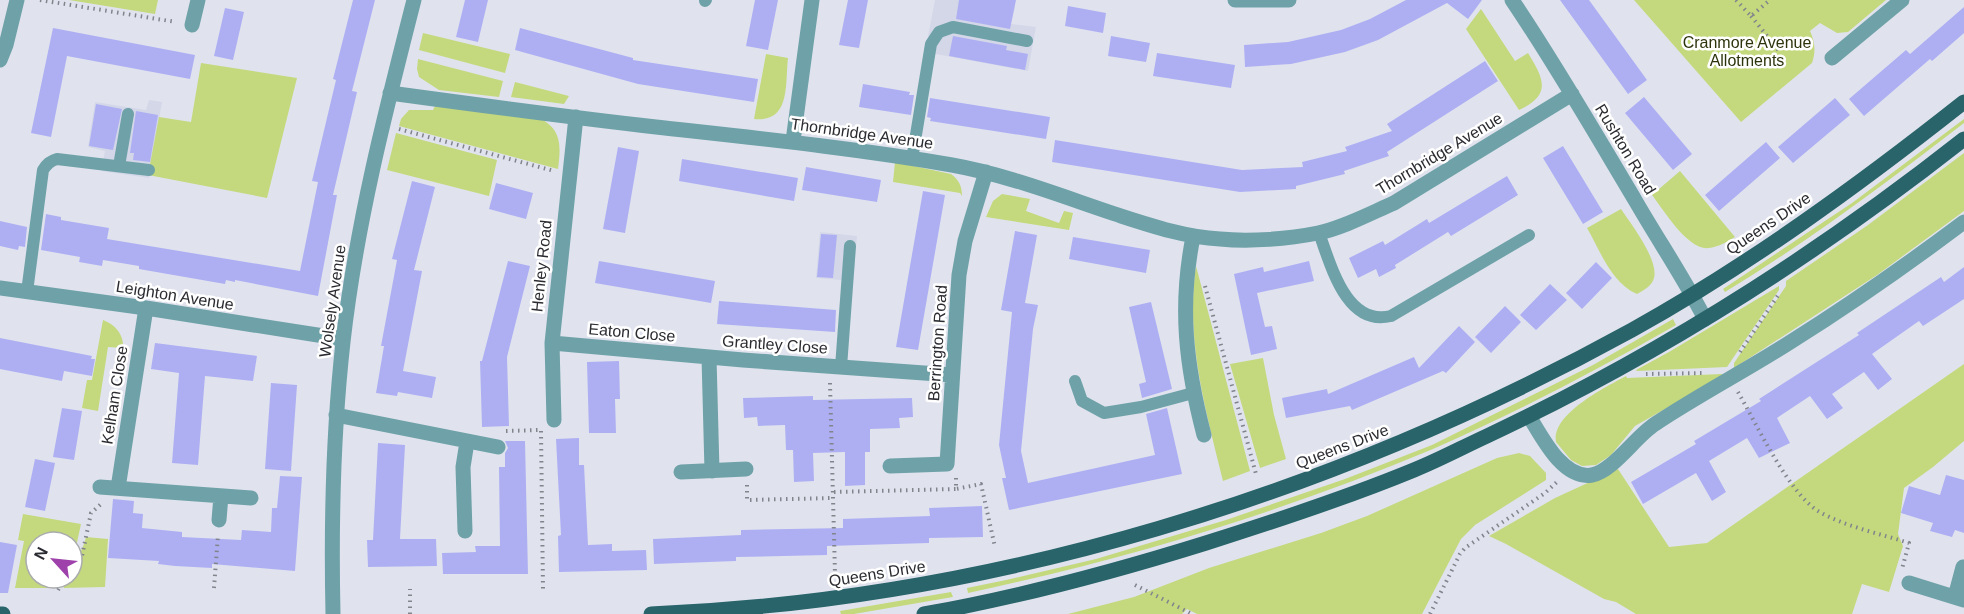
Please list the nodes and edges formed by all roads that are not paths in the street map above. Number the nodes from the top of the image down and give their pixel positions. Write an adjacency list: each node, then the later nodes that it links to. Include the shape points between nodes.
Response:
1 (17, 0): 12 (street)
2 (198, 0): 9 (street)
3 (414, 0): 13 (street, Wolsely Avenue)
4 (812, 0): 19 (street)
5 (1235, 0): 6 (street)
6 (1289, 0)
7 (1512, 0): 14 (street, Rushton Road)
8 (1902, 0): 11 (street)
9 (192, 25)
10 (1028, 41): 20 (lane, via 953,27 939,32 931,44)
11 (1832, 58)
12 (0, 60)
13 (390, 93): 17 (street, Thornbridge Avenue); 34 (street, Wolsely Avenue, via 367,195)
14 (1572, 94): 25 (street, Thornbridge Avenue, via 1394,203); 31 (street, Rushton Road)
15 (1964, 102): 31 (main road, Queens Drive, via 1844,193)
16 (128, 114): 21 (lane)
17 (576, 117): 19 (street, Thornbridge Avenue); 35 (street, Henley Road)
18 (1964, 139): 33 (main road, via 1827,240)
19 (793, 141): 20 (street, Thornbridge Avenue)
20 (912, 159): 23 (street, Thornbridge Avenue)
21 (119, 166): 22 (lane); 30 (lane, via 57,159 46,165)
22 (149, 170)
23 (986, 172): 27 (street, Thornbridge Avenue); 38 (street, Berrington Road, via 959,275)
24 (1964, 222): 42 (street, via 1882,282 1656,423 1601,472 1577,473 1564,465)
25 (1320, 233): 26 (lane, via 1335,275 1353,306 1379,318 1391,316); 27 (street, Thornbridge Avenue, via 1223,240)
26 (1529, 235)
27 (1193, 237): 40 (street, via 1185,317)
28 (850, 246): 37 (lane)
29 (0, 288): 30 (street, Leighton Avenue)
30 (27, 292): 32 (street, Leighton Avenue)
31 (1692, 294): 33 (street, Rushton Road); 61 (main road, Queens Drive, via 1560,368 1423,433 1325,474 1200,516 1020,564 888,590 755,608)
32 (146, 308): 34 (street, Leighton Avenue); 52 (street, Kelham Close)
33 (1706, 319): 42 (main road)
34 (343, 339): 41 (street, Wolsely Avenue)
35 (552, 343): 36 (street, Eaton Close); 43 (street, Henley Road)
36 (709, 357): 37 (street, Grantley Close); 49 (street, Grantley Close)
37 (835, 366): 38 (street, Grantley Close)
38 (952, 375): 47 (street, Berrington Road, via 946,464)
39 (1075, 381): 40 (lane, via 1082,401 1104,413)
40 (1193, 393): 44 (street)
41 (336, 415): 45 (street); 60 (street, Wolsely Avenue)
42 (1529, 416): 62 (main road, via 1415,469 1280,520 1076,581)
43 (554, 420)
44 (1204, 435)
45 (467, 442): 46 (street); 56 (street, via 463,467)
46 (498, 447)
47 (890, 466)
48 (746, 469): 49 (street)
49 (712, 471): 50 (street)
50 (681, 472)
51 (99, 488): 52 (street)
52 (118, 488): 53 (street)
53 (221, 496): 54 (street); 55 (street)
54 (251, 498)
55 (219, 520)
56 (465, 531)
57 (1963, 567): 59 (street)
58 (1909, 583): 59 (street)
59 (1959, 598)
60 (333, 614)
61 (651, 614)
62 (924, 614)

